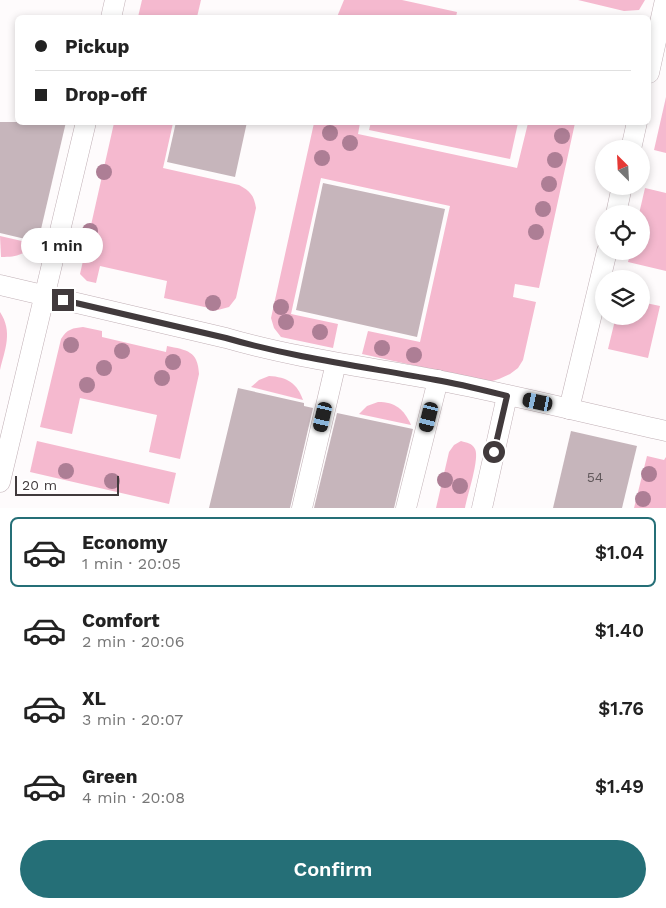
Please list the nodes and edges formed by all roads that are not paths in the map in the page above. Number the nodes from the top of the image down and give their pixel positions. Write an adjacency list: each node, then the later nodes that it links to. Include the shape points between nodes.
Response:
1 (115, 0): 3 (lane)
2 (665, 0): 4 (lane)
3 (112, 15)
4 (651, 64)
5 (85, 125): 10 (lane)
6 (636, 125): 7 (lane)
7 (633, 140)
8 (605, 260): 14 (lane)
9 (0, 285): 10 (lane)
10 (45, 296): 11 (lane); 16 (lane)
11 (336, 363): 12 (lane); 17 (lane)
12 (438, 380): 13 (lane); 18 (lane)
13 (507, 396): 14 (lane); 19 (lane)
14 (570, 409): 15 (lane)
15 (666, 431)
16 (0, 482)
17 (302, 508)
18 (406, 508)
19 (482, 508)

